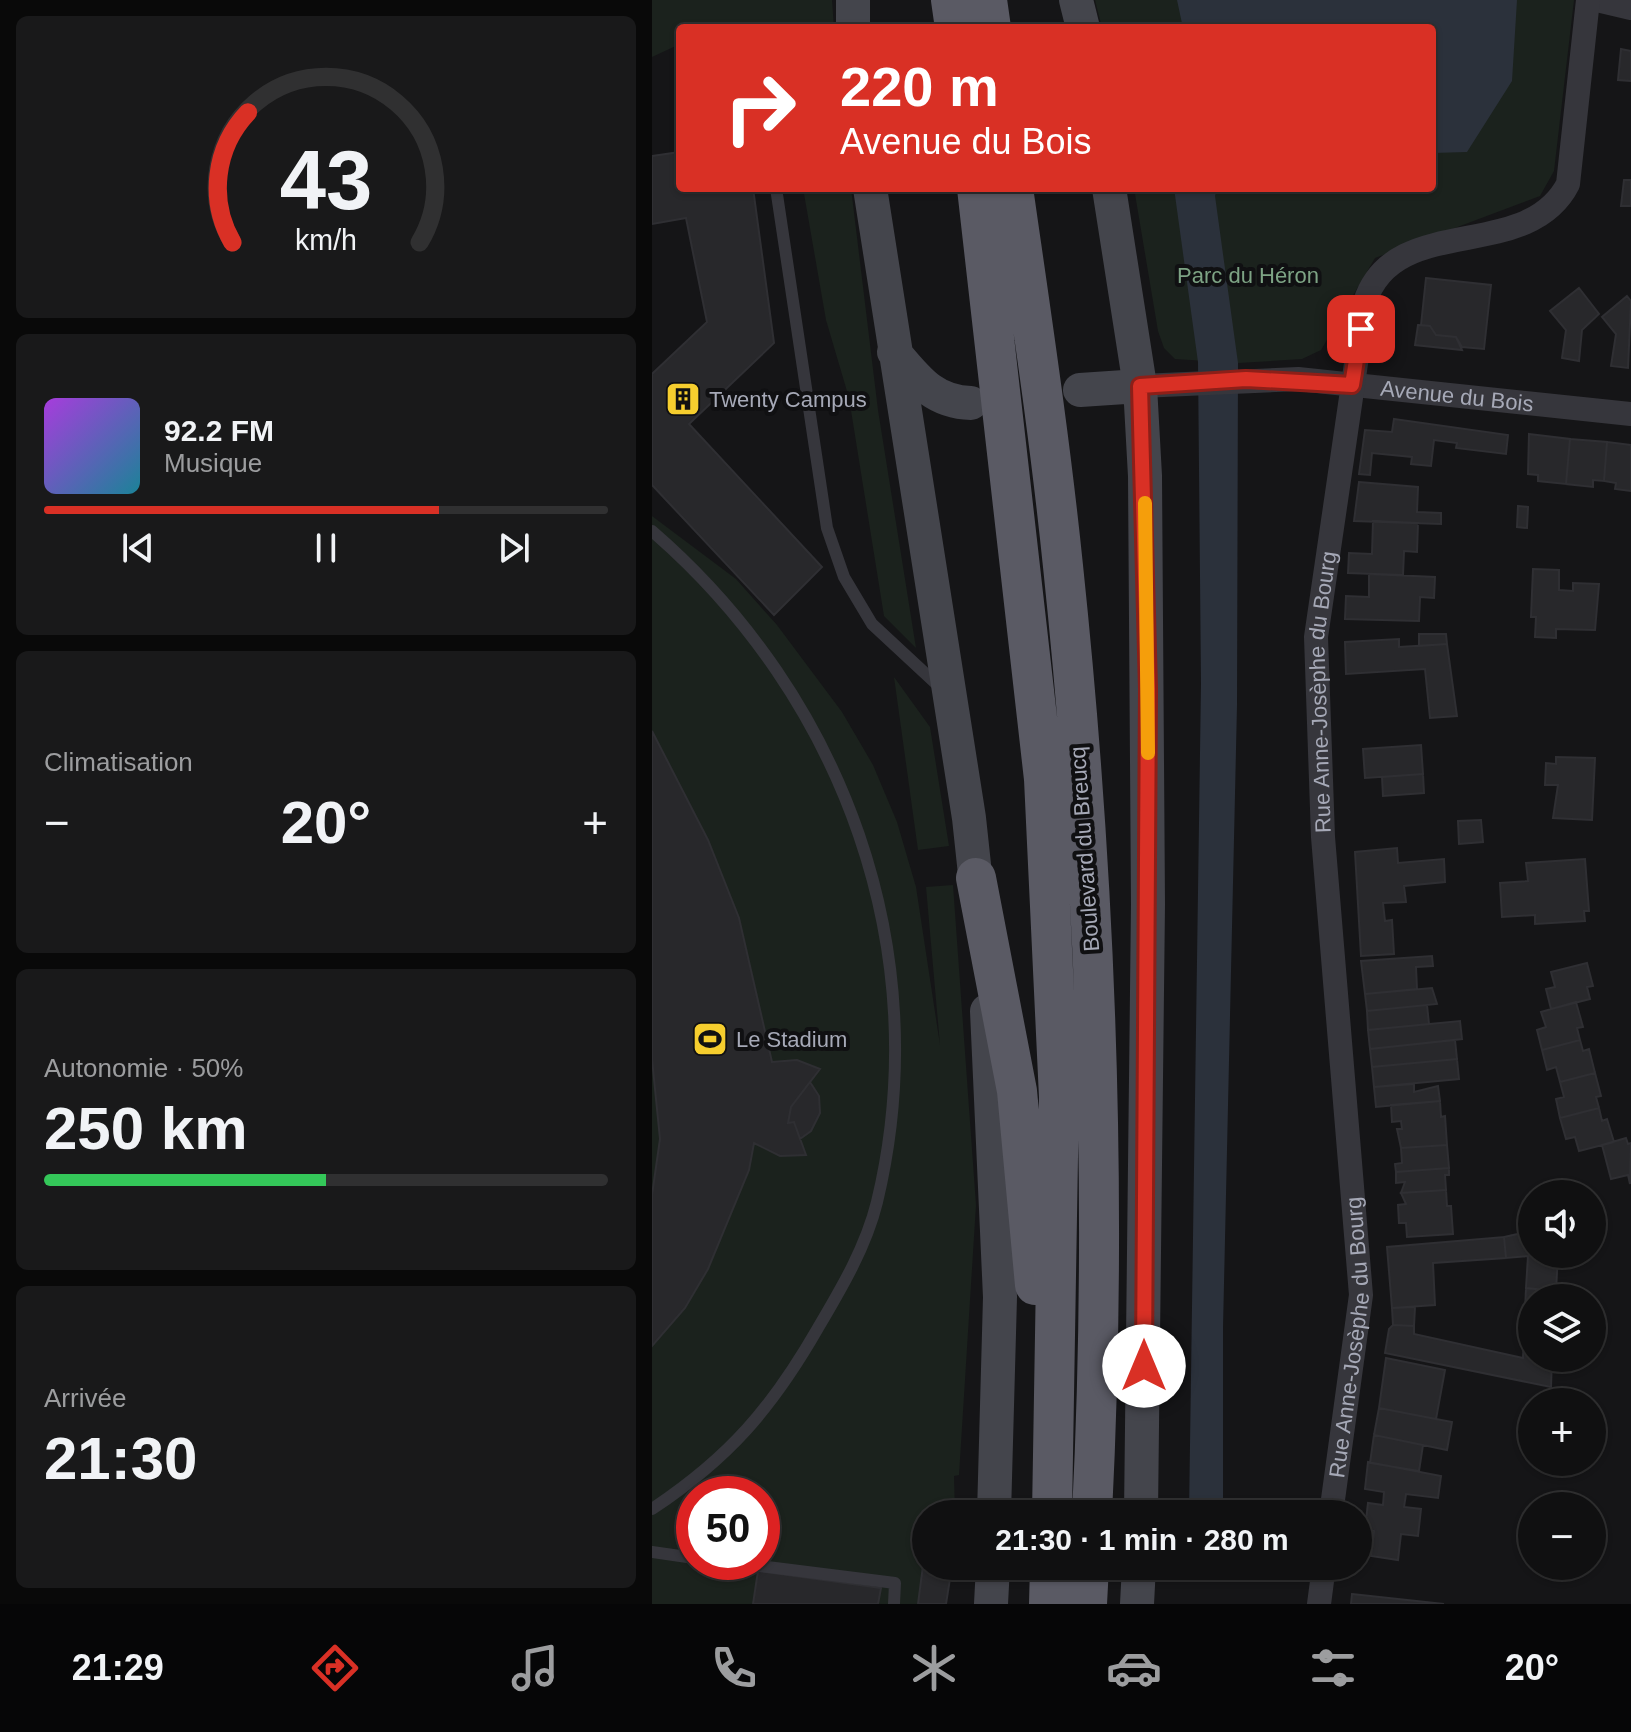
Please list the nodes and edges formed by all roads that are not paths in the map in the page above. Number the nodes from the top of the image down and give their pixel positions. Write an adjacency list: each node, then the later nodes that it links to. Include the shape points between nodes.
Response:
1 (853, 0): 8 (main road)
2 (951, 0): 9 (highway)
3 (987, 0): 10 (highway)
4 (1076, 0): 11 (main road)
5 (1588, 0): 18 (street, Rue Anne-Josèphe du Bourg, via 1568,184 1561,197 1527,225 1448,242 1387,266 1365,302)
6 (1597, 0): 7 (street)
7 (1631, 8)
8 (853, 24)
9 (954, 24)
10 (990, 24)
11 (1082, 24)
12 (777, 192): 24 (lane, via 827,528 844,577 872,624)
13 (871, 192): 17 (main road)
14 (977, 192): 28 (highway, Boulevard du Breucq, via 1044,779 1059,1097)
15 (1014, 192): 29 (highway, Boulevard du Breucq, via 1051,459 1084,808 1096,1044 1099,1255)
16 (1110, 192): 19 (main road)
17 (894, 351): 21 (main road, via 936,396); 24 (main road)
18 (1352, 385): 19 (street, Avenue du Bois, via 1246,379); 22 (street, Avenue du Bois); 31 (street, Rue Anne-Josèphe du Bourg, via 1316,637 1323,837 1361,1295)
19 (1140, 386): 20 (main road); 30 (main road, via 1148,797)
20 (1080, 390)
21 (971, 403)
22 (1631, 414)
23 (652, 531): 32 (lane, via 697,570 781,672 848,802 886,947 895,1071 876,1204 847,1279 793,1373 753,1426 693,1482)
24 (950, 697): 25 (main road)
25 (976, 878): 26 (main road, via 999,1245); 27 (highway, via 1017,1091)
26 (994, 1500)
27 (1048, 1500)
28 (1049, 1500)
29 (1092, 1500)
30 (1141, 1500)
31 (1333, 1500)
32 (652, 1509)
33 (652, 1552): 34 (lane)
34 (676, 1555)
35 (780, 1568): 39 (lane, via 895,1583)
36 (992, 1580): 40 (main road)
37 (1138, 1580): 41 (main road)
38 (1322, 1580): 42 (street)
39 (894, 1604)
40 (991, 1604)
41 (1137, 1604)
42 (1319, 1604)

